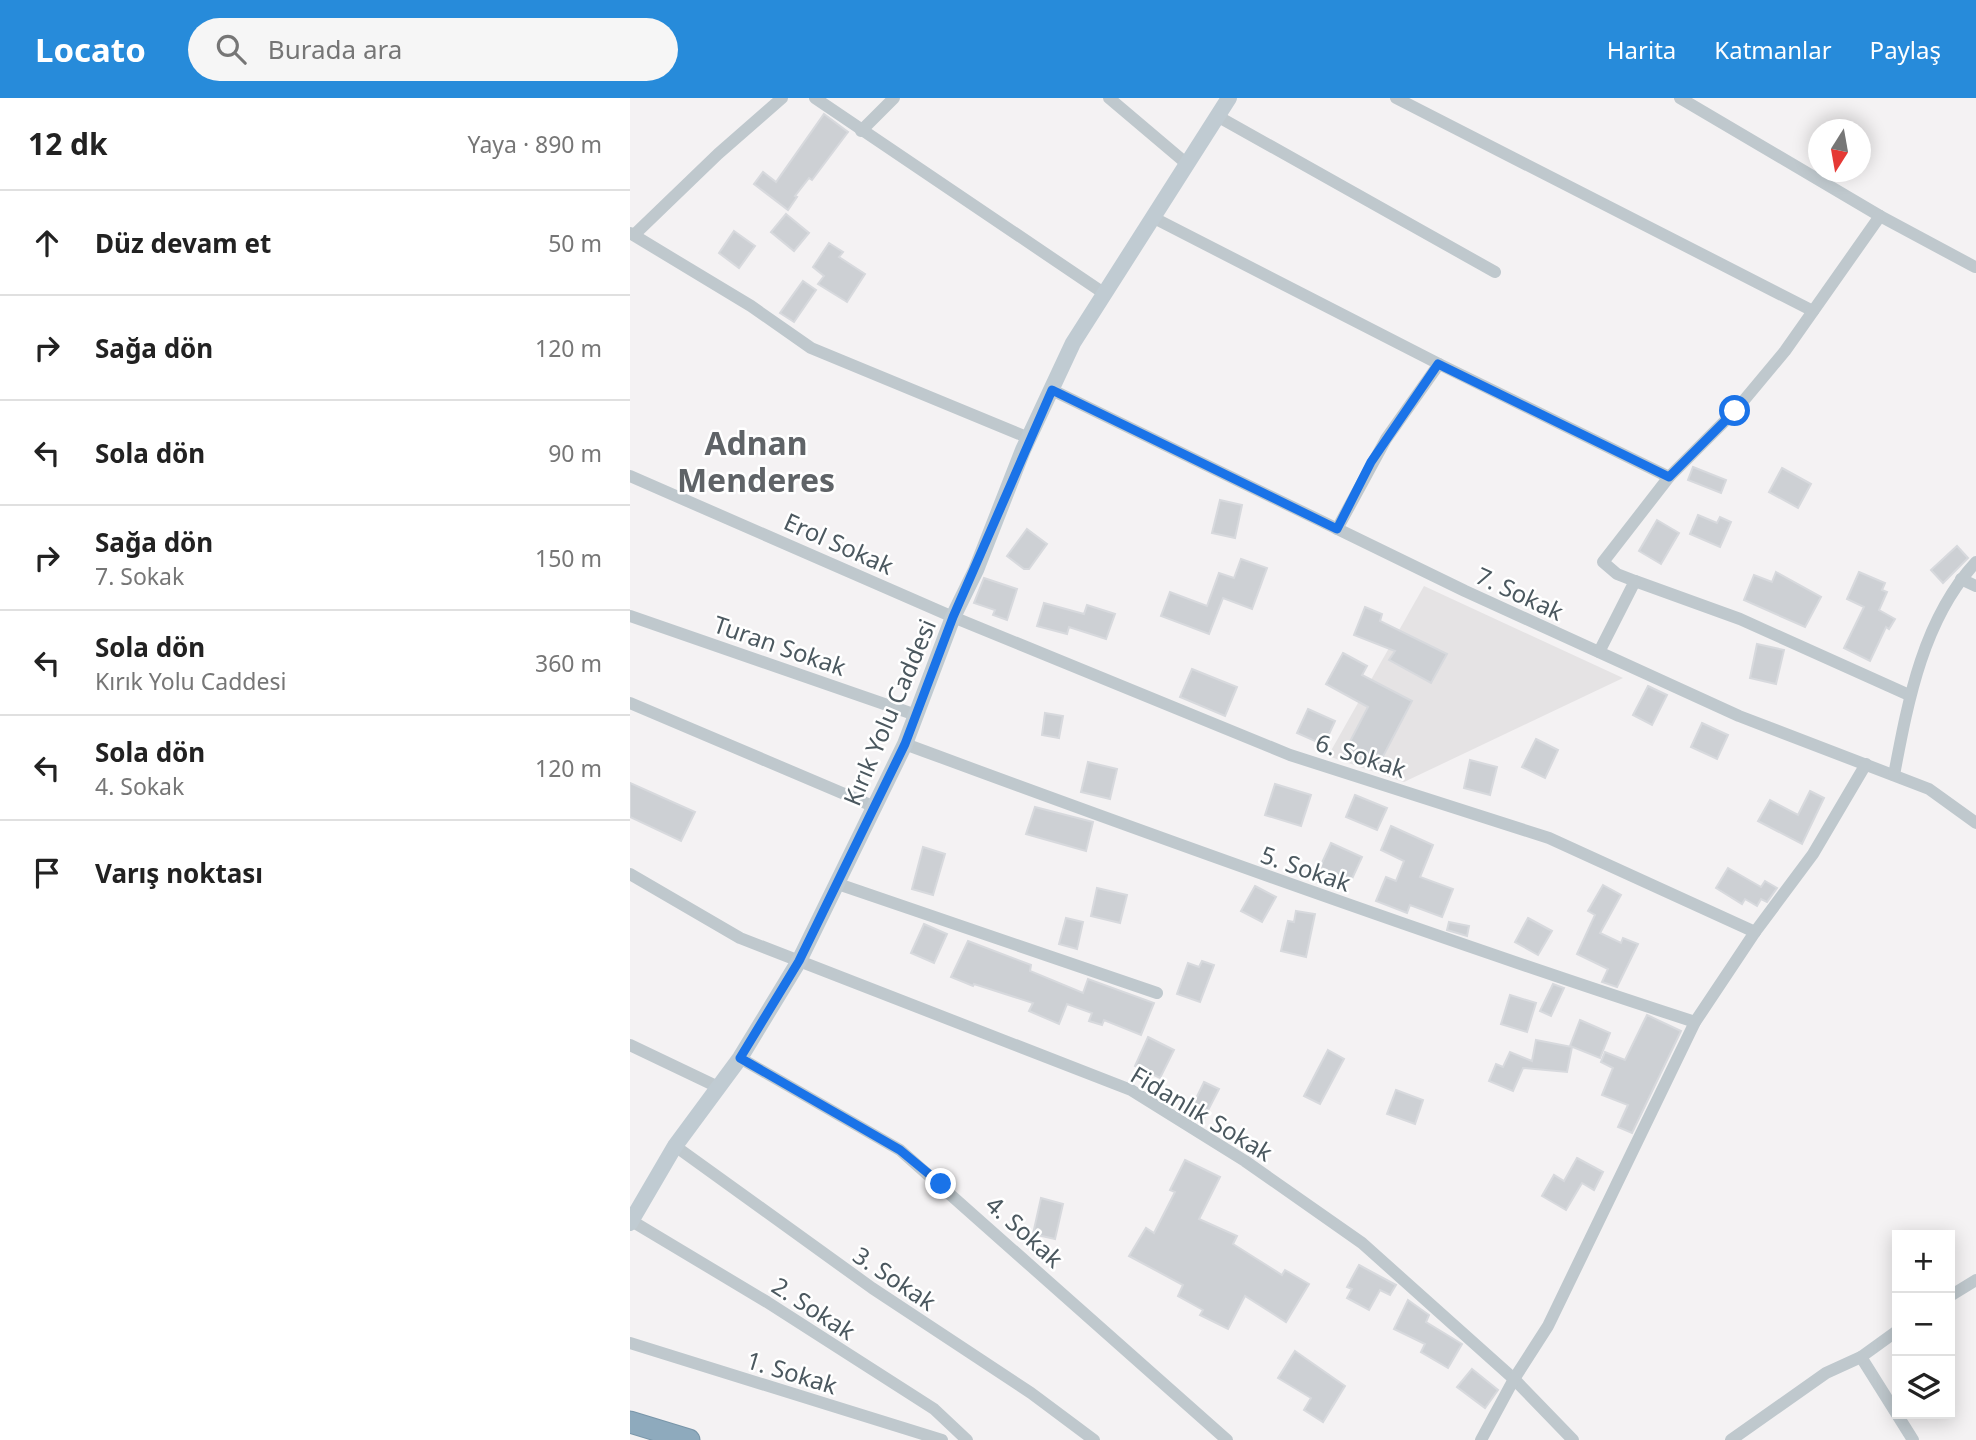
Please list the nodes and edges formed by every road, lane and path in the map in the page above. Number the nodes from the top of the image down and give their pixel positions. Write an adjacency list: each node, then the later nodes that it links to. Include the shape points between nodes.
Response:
1 (782, 98): 13 (street)
2 (815, 98): 9 (street)
3 (894, 98): 9 (street)
4 (1109, 98): 10 (street)
5 (1229, 98): 8 (street, Kırık Yolu Caddesi)
6 (1396, 98): 17 (street)
7 (1680, 98): 11 (street)
8 (1217, 117): 10 (street, Kırık Yolu Caddesi); 15 (street)
9 (861, 131): 16 (street)
10 (1187, 164): 12 (street, Kırık Yolu Caddesi)
11 (1880, 216): 14 (street); 17 (street)
12 (1154, 218): 16 (street, Kırık Yolu Caddesi); 18 (street)
13 (632, 234): 20 (street, via 811,348)
14 (1975, 267)
15 (1495, 272)
16 (1105, 294): 19 (street, Kırık Yolu Caddesi, via 1073,343)
17 (1813, 312): 22 (street, via 1735,411)
18 (1438, 364): 22 (street); 23 (street, via 1371,462)
19 (1052, 390): 20 (street, Kırık Yolu Caddesi); 23 (street, 7. Sokak)
20 (1029, 438): 29 (street, Kırık Yolu Caddesi)
21 (630, 476): 29 (street, Erol Sokak)
22 (1669, 477): 26 (street, via 1603,562)
23 (1337, 529): 30 (street, 7. Sokak)
24 (1976, 562): 25 (street)
25 (1961, 579): 27 (street); 31 (street, via 1927,646)
26 (1635, 581): 30 (street); 31 (street, via 1740,619)
27 (1976, 586)
28 (630, 616): 33 (street, Turan Sokak)
29 (953, 617): 33 (street, Kırık Yolu Caddesi); 41 (street, 6. Sokak, via 1290,755 1549,838)
30 (1599, 652): 35 (street, 7. Sokak, via 1739,716)
31 (1909, 695): 36 (street)
32 (630, 703): 37 (street)
33 (916, 715): 34 (street, Kırık Yolu Caddesi)
34 (905, 744): 37 (street, Kırık Yolu Caddesi); 44 (street, 5. Sokak, via 1440,937)
35 (1867, 764): 36 (street, 7. Sokak); 41 (street, via 1813,854)
36 (1894, 775): 38 (street, 7. Sokak, via 1929,789)
37 (875, 807): 40 (street, Kırık Yolu Caddesi)
38 (1976, 822)
39 (630, 874): 42 (street, Fidanlık Sokak, via 740,938)
40 (838, 884): 42 (street, Kırık Yolu Caddesi); 43 (street)
41 (1755, 932): 44 (street)
42 (799, 961): 46 (street, Kırık Yolu Caddesi); 56 (street, Fidanlık Sokak, via 1131,1090 1245,1161 1362,1243)
43 (1157, 993)
44 (1695, 1023): 56 (street, via 1548,1326)
45 (630, 1045): 47 (street)
46 (740, 1058): 47 (street, Kırık Yolu Caddesi); 63 (street, 4. Sokak, via 900,1150)
47 (718, 1087): 48 (street, Kırık Yolu Caddesi)
48 (675, 1146): 49 (street, Kırık Yolu Caddesi); 62 (street, 3. Sokak, via 872,1289)
49 (630, 1221): 61 (street, 2. Sokak, via 934,1409)
50 (1971, 1283): 51 (street); 52 (street)
51 (1955, 1293)
52 (1976, 1298)
53 (1892, 1335): 55 (street)
54 (630, 1343): 60 (street, 1. Sokak)
55 (1860, 1357): 58 (street, via 1826,1373); 67 (street)
56 (1514, 1379): 64 (street); 65 (street, Fidanlık Sokak)
57 (630, 1422): 59 (highway)
58 (1746, 1436): 66 (street)
59 (689, 1440)
60 (942, 1440)
61 (968, 1440)
62 (1094, 1440)
63 (1227, 1440)
64 (1481, 1440)
65 (1573, 1440)
66 (1731, 1440)
67 (1913, 1440)

